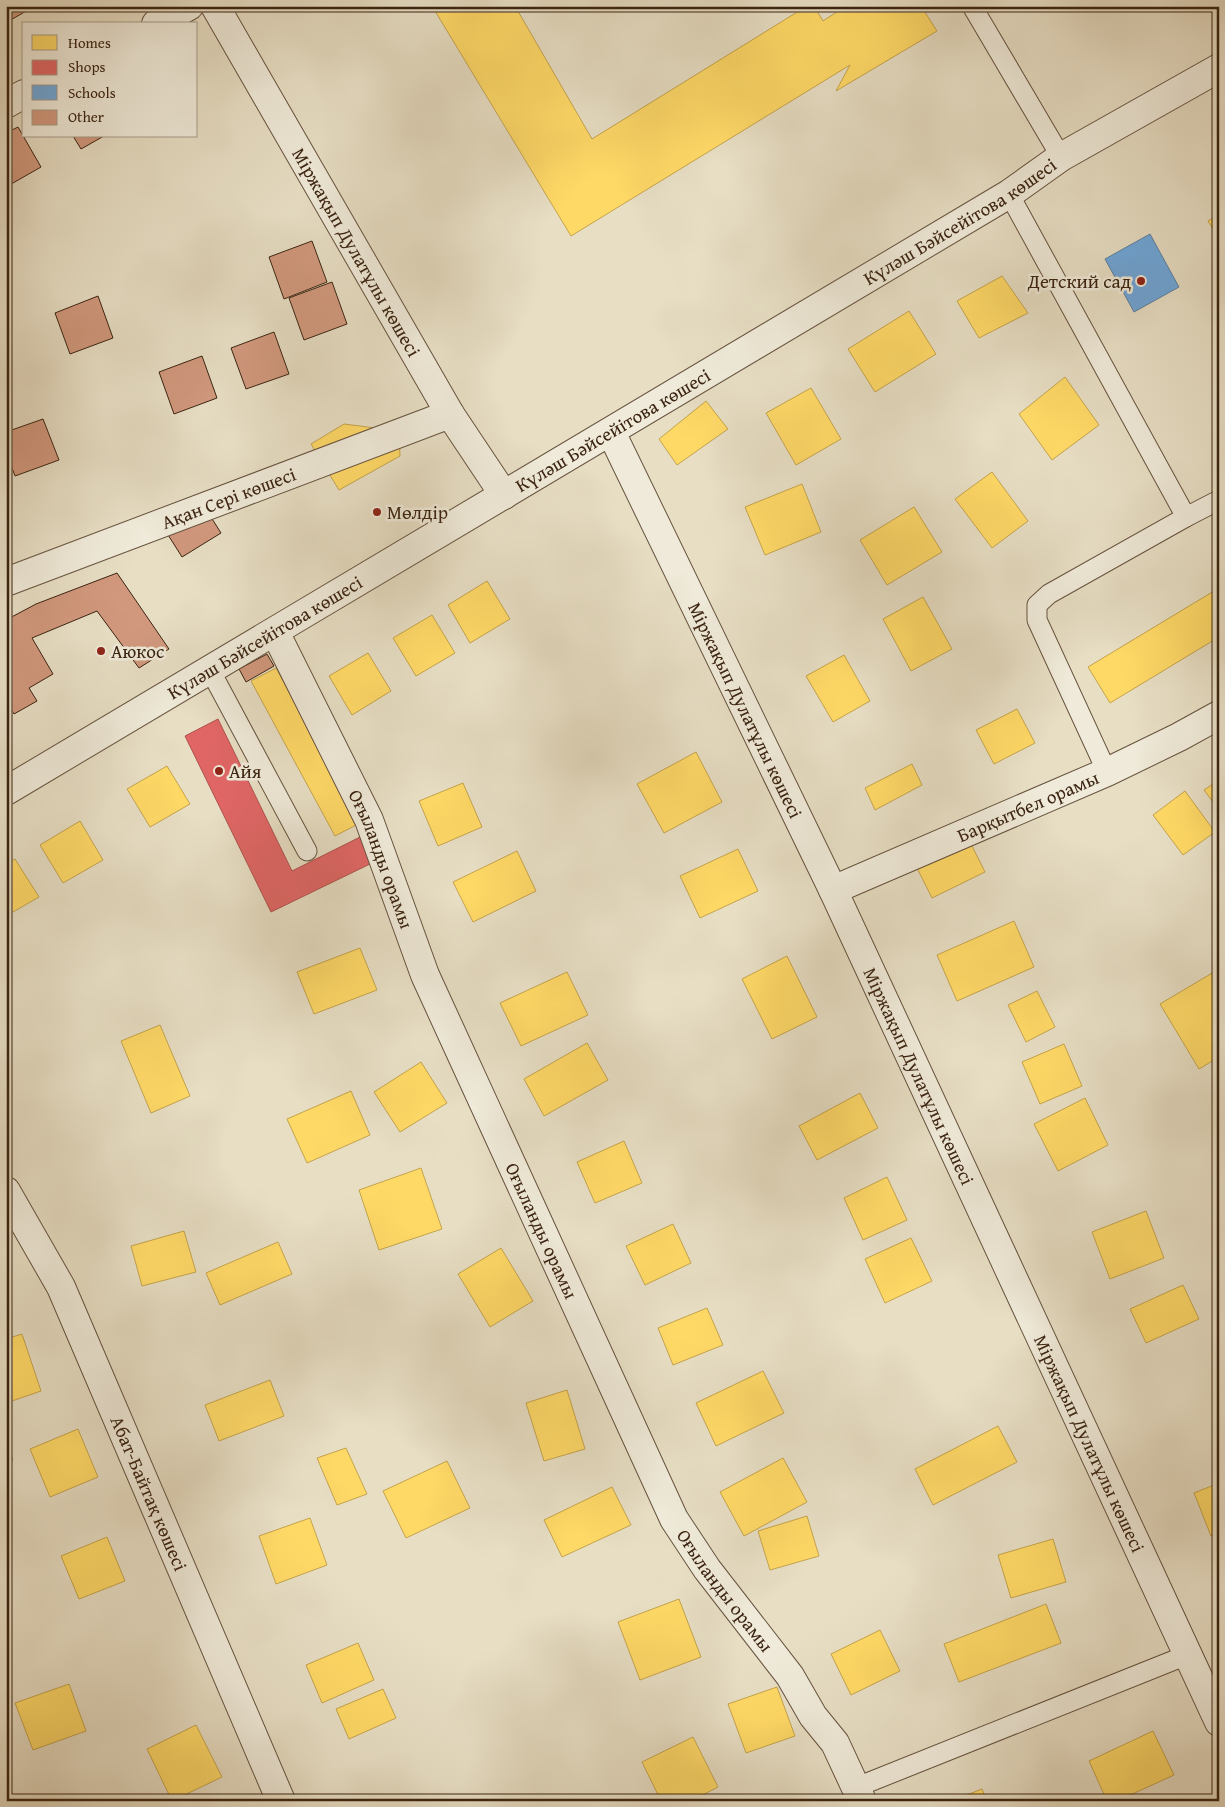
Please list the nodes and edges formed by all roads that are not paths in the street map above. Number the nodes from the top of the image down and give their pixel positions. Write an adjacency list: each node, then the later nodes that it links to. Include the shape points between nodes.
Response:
1 (189, 6): 4 (street)
2 (215, 6): 10 (street, Міржақып Дулатұлы көшесі)
3 (972, 6): 8 (lane)
4 (160, 22)
5 (1219, 68): 8 (street, Күләш Бәйсейітова көшесі)
6 (22, 95): 7 (street)
7 (6, 104)
8 (1061, 157): 9 (street, Күләш Бәйсейітова көшесі)
9 (1009, 194): 11 (street, Күләш Бәйсейітова көшесі); 14 (lane)
10 (450, 414): 12 (street, Міржақып Дулатұлы көшесі); 15 (street, Ақан Сері көшесі)
11 (611, 432): 12 (street, Күләш Бәйсейітова көшесі); 22 (street, Міржақып Дулатұлы көшесі)
12 (504, 495): 16 (street, Күләш Бәйсейітова көшесі)
13 (1219, 500): 14 (lane)
14 (1186, 517): 19 (lane, via 1049,594 1037,605 1037,620)
15 (6, 582)
16 (275, 632): 17 (street, Күләш Бәйсейітова көшесі); 26 (street, Оғыланды орамы, via 369,820 425,975 674,1519 707,1569 790,1676 813,1716 835,1743)
17 (210, 670): 20 (street, Күләш Бәйсейітова көшесі); 21 (lane)
18 (1219, 715): 19 (street, Барқытбел орамы)
19 (1107, 772): 22 (street, Барқытбел орамы)
20 (6, 791)
21 (307, 851)
22 (834, 890): 24 (street, Міржақып Дулатұлы көшесі)
23 (6, 1191): 27 (street, Абат-Байтақ көшесі, via 61,1287)
24 (1187, 1655): 25 (street, Міржақып Дулатұлы көшесі); 26 (lane)
25 (1219, 1722)
26 (859, 1794)
27 (281, 1801)

